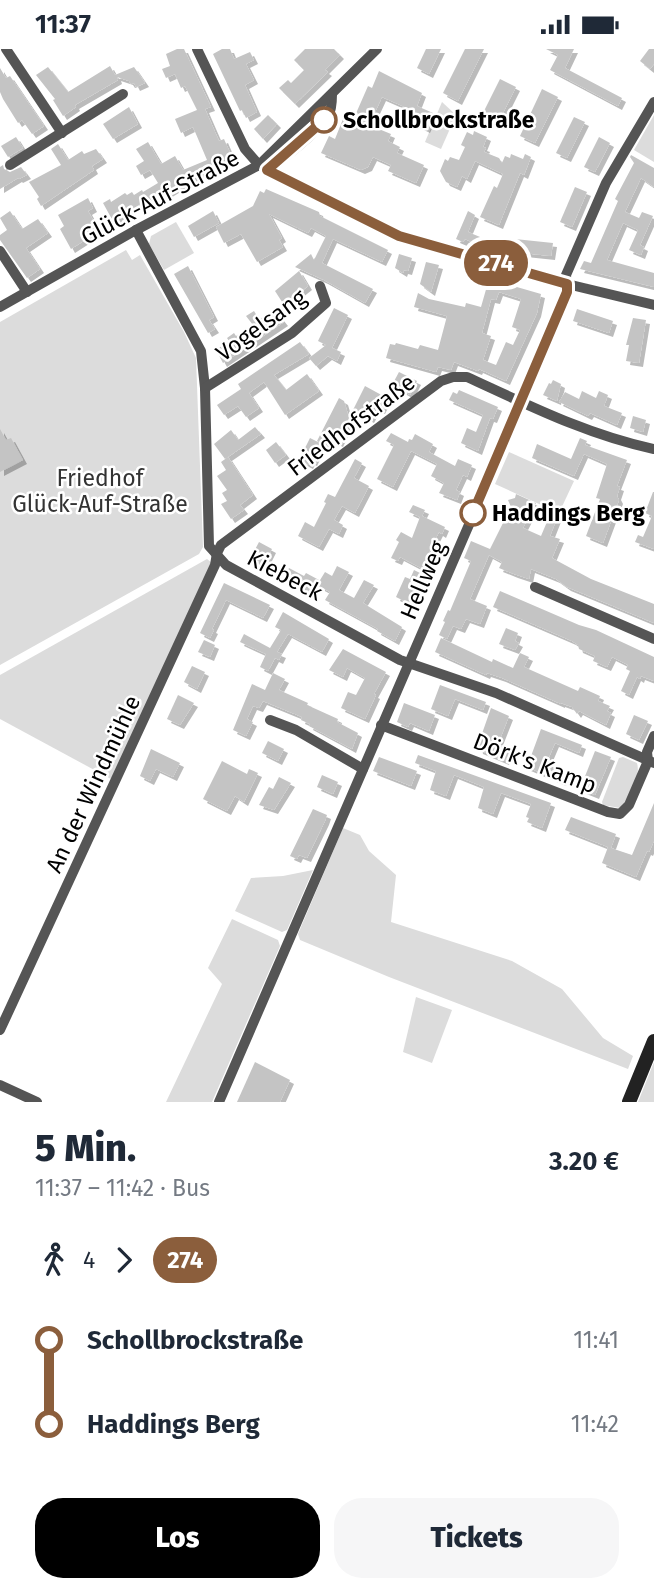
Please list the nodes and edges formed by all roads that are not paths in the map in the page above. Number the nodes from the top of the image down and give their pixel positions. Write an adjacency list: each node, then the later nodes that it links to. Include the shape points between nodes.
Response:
1 (6, 49): 6 (street)
2 (197, 49): 8 (street, via 245,149)
3 (377, 49): 8 (street, Glück-Auf-Straße)
4 (123, 94): 6 (street)
5 (654, 102): 11 (street, Hellweg, via 606,183 566,275)
6 (62, 133): 7 (street)
7 (10, 165)
8 (263, 168): 9 (street, Glück-Auf-Straße); 11 (street, via 399,236)
9 (136, 230): 13 (street, Glück-Auf-Straße); 16 (street, Kiebeck, via 201,351)
10 (0, 251): 13 (street)
11 (567, 284): 14 (street); 17 (street, Hellweg)
12 (320, 286): 16 (street, Vogelsang, via 326,303 292,333)
13 (27, 292): 15 (street, Glück-Auf-Straße)
14 (654, 305)
15 (0, 307)
16 (205, 388): 19 (street, Kiebeck, via 209,546)
17 (522, 402): 18 (street, via 573,425); 19 (street, Friedhofstraße, via 467,377 441,381 221,545); 22 (street, Hellweg)
18 (654, 449)
19 (217, 553): 22 (street, Kiebeck, via 226,565); 28 (street, An der Windmühle)
20 (535, 587): 21 (street)
21 (654, 639)
22 (409, 663): 24 (street, Hellweg); 26 (street, Kiebeck, via 521,703)
23 (270, 720): 27 (street)
24 (381, 725): 26 (street, Dörk's Kamp, via 620,814); 27 (street, Hellweg)
25 (654, 736): 26 (street, via 648,752)
26 (651, 762)
27 (363, 769): 32 (street, Hellweg)
28 (0, 1030)
29 (654, 1041): 33 (main road)
30 (0, 1085): 31 (street)
31 (37, 1102)
32 (219, 1102)
33 (629, 1102)

